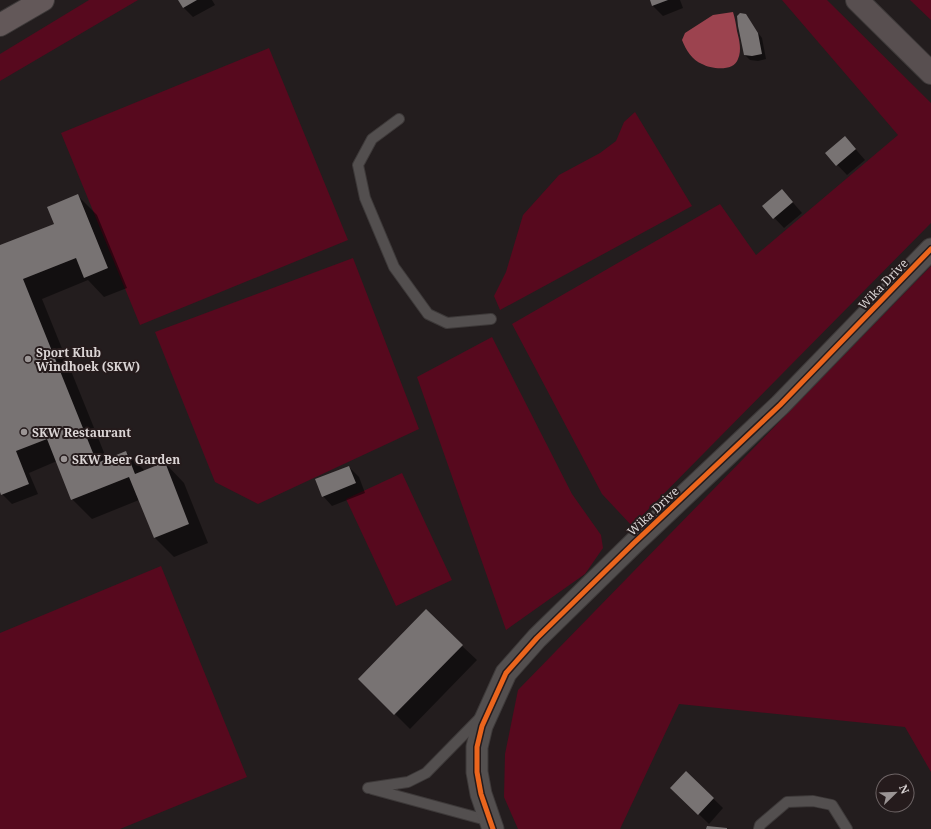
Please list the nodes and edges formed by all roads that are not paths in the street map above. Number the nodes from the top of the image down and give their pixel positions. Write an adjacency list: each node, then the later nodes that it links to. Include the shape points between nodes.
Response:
1 (43, 0): 3 (main road)
2 (857, 0): 4 (main road)
3 (0, 25)
4 (931, 73)
5 (399, 119): 7 (lane, via 372,139 358,165 365,198 394,267 428,314 447,323)
6 (931, 250): 8 (street, Wika Drive, via 780,405 537,638 506,673)
7 (491, 319)
8 (490, 708): 9 (street, Wika Drive, via 482,726 477,766 481,794); 9 (lane, via 426,773 408,782 368,788)
9 (492, 825)
10 (759, 829): 11 (lane, via 760,825 787,802 813,800 832,805)
11 (847, 829)

